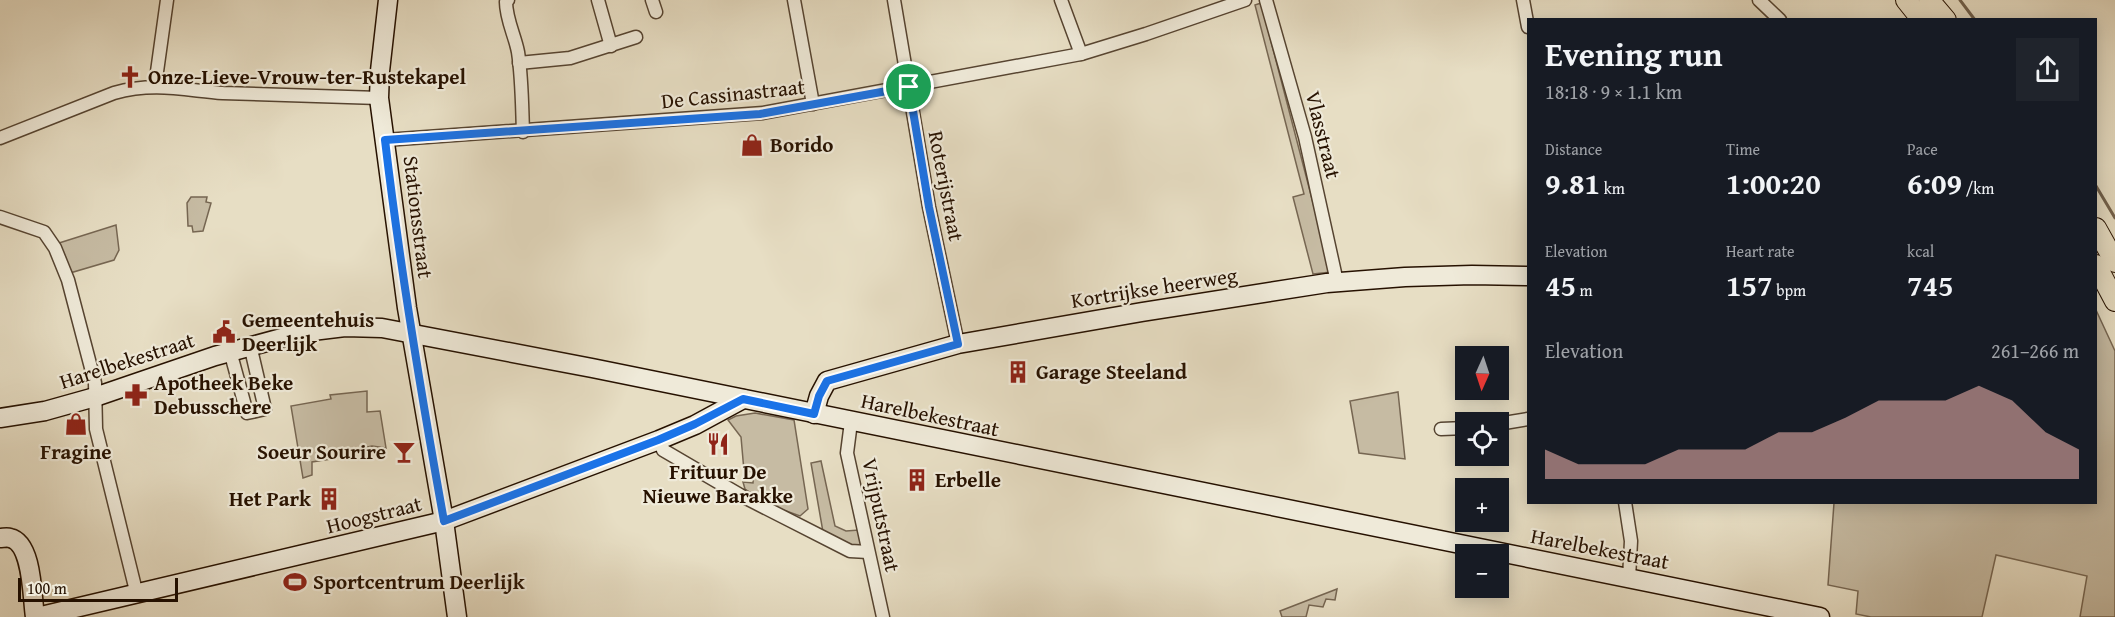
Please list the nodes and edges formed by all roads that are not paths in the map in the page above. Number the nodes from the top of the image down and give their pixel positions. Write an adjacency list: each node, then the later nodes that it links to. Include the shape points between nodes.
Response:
1 (167, 0): 22 (street)
2 (388, 0): 24 (street, Stationsstraat)
3 (508, 0): 21 (street, via 506,10)
4 (598, 0): 19 (street)
5 (794, 0): 25 (street)
6 (894, 0): 23 (street, Roterijstraat)
7 (1061, 0): 20 (street)
8 (1245, 0): 20 (street, De Cassinastraat)
9 (1266, 0): 33 (street, Vlasstraat, via 1305,137)
10 (1523, 0): 17 (street)
11 (1759, 0): 14 (street)
12 (1906, 0): 15 (main road)
13 (1929, 0): 16 (main road)
14 (1773, 17)
15 (1920, 18)
16 (1944, 18)
17 (1527, 22)
18 (636, 37): 19 (street)
19 (611, 46): 21 (street, via 570,58)
20 (1082, 54): 23 (street, De Cassinastraat)
21 (519, 63): 26 (street)
22 (155, 86): 24 (street, via 223,93); 27 (street, via 114,93)
23 (909, 87): 25 (street, De Cassinastraat); 36 (street, Roterijstraat)
24 (379, 98): 28 (street, Stationsstraat)
25 (813, 104): 26 (street, De Cassinastraat, via 760,114)
26 (523, 132): 28 (street, De Cassinastraat)
27 (0, 138)
28 (385, 140): 35 (street, Stationsstraat)
29 (0, 217): 39 (street, via 44,232 55,248 71,290 95,383)
30 (2097, 233): 31 (main road)
31 (2104, 268): 34 (main road)
32 (1527, 276): 33 (street, Kortrijkse heerweg, via 1416,276)
33 (1337, 282): 36 (street, Kortrijkse heerweg)
34 (2115, 301)
35 (411, 333): 37 (street, Harelbekestraat, via 335,328); 40 (street, Harelbekestraat); 50 (street, Stationsstraat)
36 (958, 344): 41 (street, Kortrijkse heerweg, via 827,381)
37 (250, 345): 38 (street, Harelbekestraat); 38 (street, via 265,409 247,413)
38 (230, 351): 39 (street, Harelbekestraat)
39 (95, 397): 42 (street, Harelbekestraat); 54 (street, via 96,429)
40 (743, 399): 41 (street, Harelbekestraat); 48 (street, Hoogstraat)
41 (814, 414): 44 (street, Harelbekestraat)
42 (0, 418)
43 (1527, 419): 45 (street)
44 (851, 422): 52 (street, Vrijputstraat, via 847,453); 53 (street, Harelbekestraat)
45 (1509, 422)
46 (1455, 428): 47 (street)
47 (1441, 429)
48 (658, 440): 50 (street, Hoogstraat); 52 (street, via 663,450 740,495 850,551)
49 (1625, 504): 53 (street)
50 (444, 521): 54 (street, Hoogstraat); 57 (street, Stationsstraat)
51 (0, 538): 56 (street, via 10,537 18,542 27,555)
52 (868, 552): 58 (street, Vrijputstraat)
53 (1629, 578): 59 (street, Harelbekestraat)
54 (132, 596): 55 (street, Hoogstraat)
55 (93, 611): 56 (street, Hoogstraat)
56 (36, 617)
57 (456, 617)
58 (883, 617)
59 (1820, 617)

